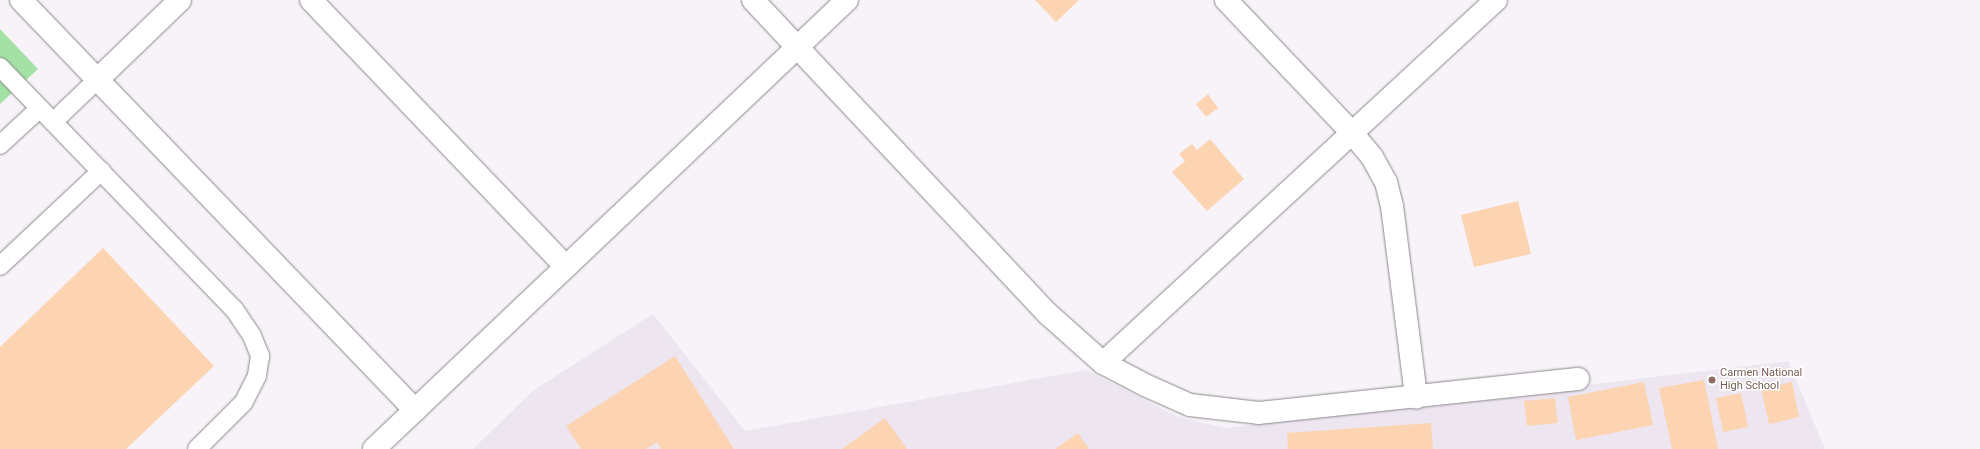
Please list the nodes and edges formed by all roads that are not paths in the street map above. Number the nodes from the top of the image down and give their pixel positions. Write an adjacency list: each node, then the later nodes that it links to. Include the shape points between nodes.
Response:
1 (21, 0): 10 (street)
2 (180, 0): 10 (street)
3 (311, 0): 17 (street)
4 (753, 0): 8 (street)
5 (847, 0): 8 (street)
6 (1226, 0): 13 (street)
7 (1496, 0): 13 (street)
8 (797, 48): 17 (street); 18 (street, via 1048,314)
9 (0, 67): 11 (lane)
10 (97, 80): 12 (lane); 21 (street)
11 (40, 108): 12 (lane); 14 (lane)
12 (53, 122): 15 (lane)
13 (1352, 133): 18 (street); 20 (street, via 1372,157 1386,182 1392,206)
14 (0, 145)
15 (101, 171): 16 (lane); 22 (lane, via 234,309 252,336 260,356 257,376 243,403)
16 (0, 266)
17 (566, 267): 21 (street)
18 (1103, 363): 20 (street, via 1145,386 1190,405 1258,413)
19 (1578, 379): 20 (street)
20 (1416, 397)
21 (415, 410): 23 (street)
22 (197, 449)
23 (374, 449)

